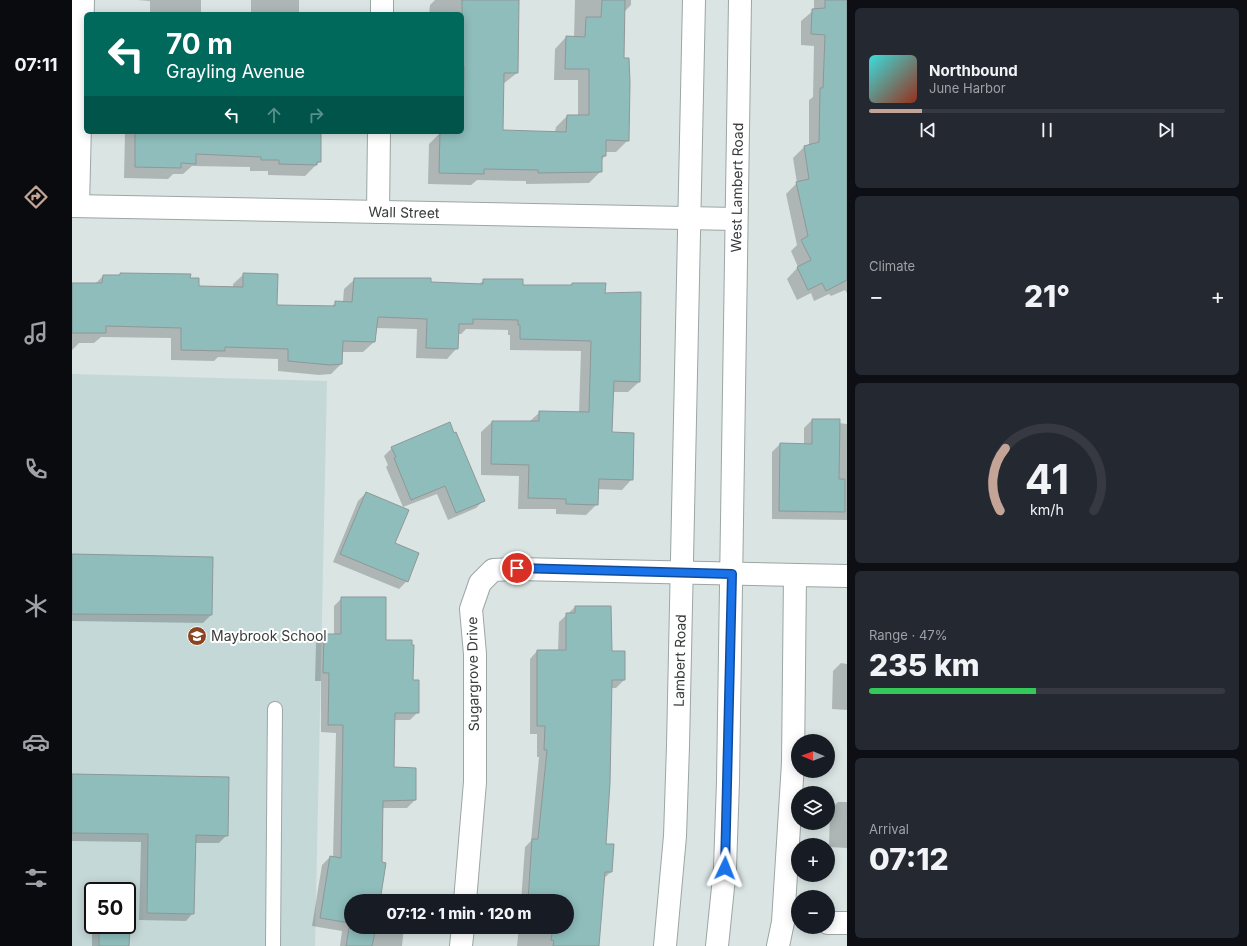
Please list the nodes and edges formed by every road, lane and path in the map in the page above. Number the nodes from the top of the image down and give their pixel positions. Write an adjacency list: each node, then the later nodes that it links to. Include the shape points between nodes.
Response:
1 (83, 0): 7 (street)
2 (382, 0): 5 (street)
3 (694, 0): 9 (street)
4 (740, 0): 10 (street, West Lambert Road)
5 (382, 12)
6 (379, 134): 8 (street)
7 (75, 206): 8 (street, Wall Street)
8 (378, 212): 9 (street, Wall Street)
9 (690, 219): 10 (street, Wall Street); 11 (street, Lambert Road)
10 (736, 219): 12 (street, West Lambert Road)
11 (682, 573): 12 (street, Sugargrove Drive); 16 (street, Sugargrove Drive, via 517,568 494,570 480,583 472,609 475,654 475,782); 23 (street, Lambert Road, via 675,836)
12 (732, 574): 13 (street, Sugargrove Drive); 24 (street, via 725,868)
13 (795, 575): 14 (street, Sugargrove Drive); 17 (street)
14 (847, 576)
15 (275, 709): 21 (lane)
16 (466, 894)
17 (790, 922): 25 (street)
18 (835, 923): 19 (street)
19 (847, 923)
20 (462, 934): 22 (street)
21 (273, 946)
22 (461, 946)
23 (665, 946)
24 (717, 946)
25 (778, 946)

